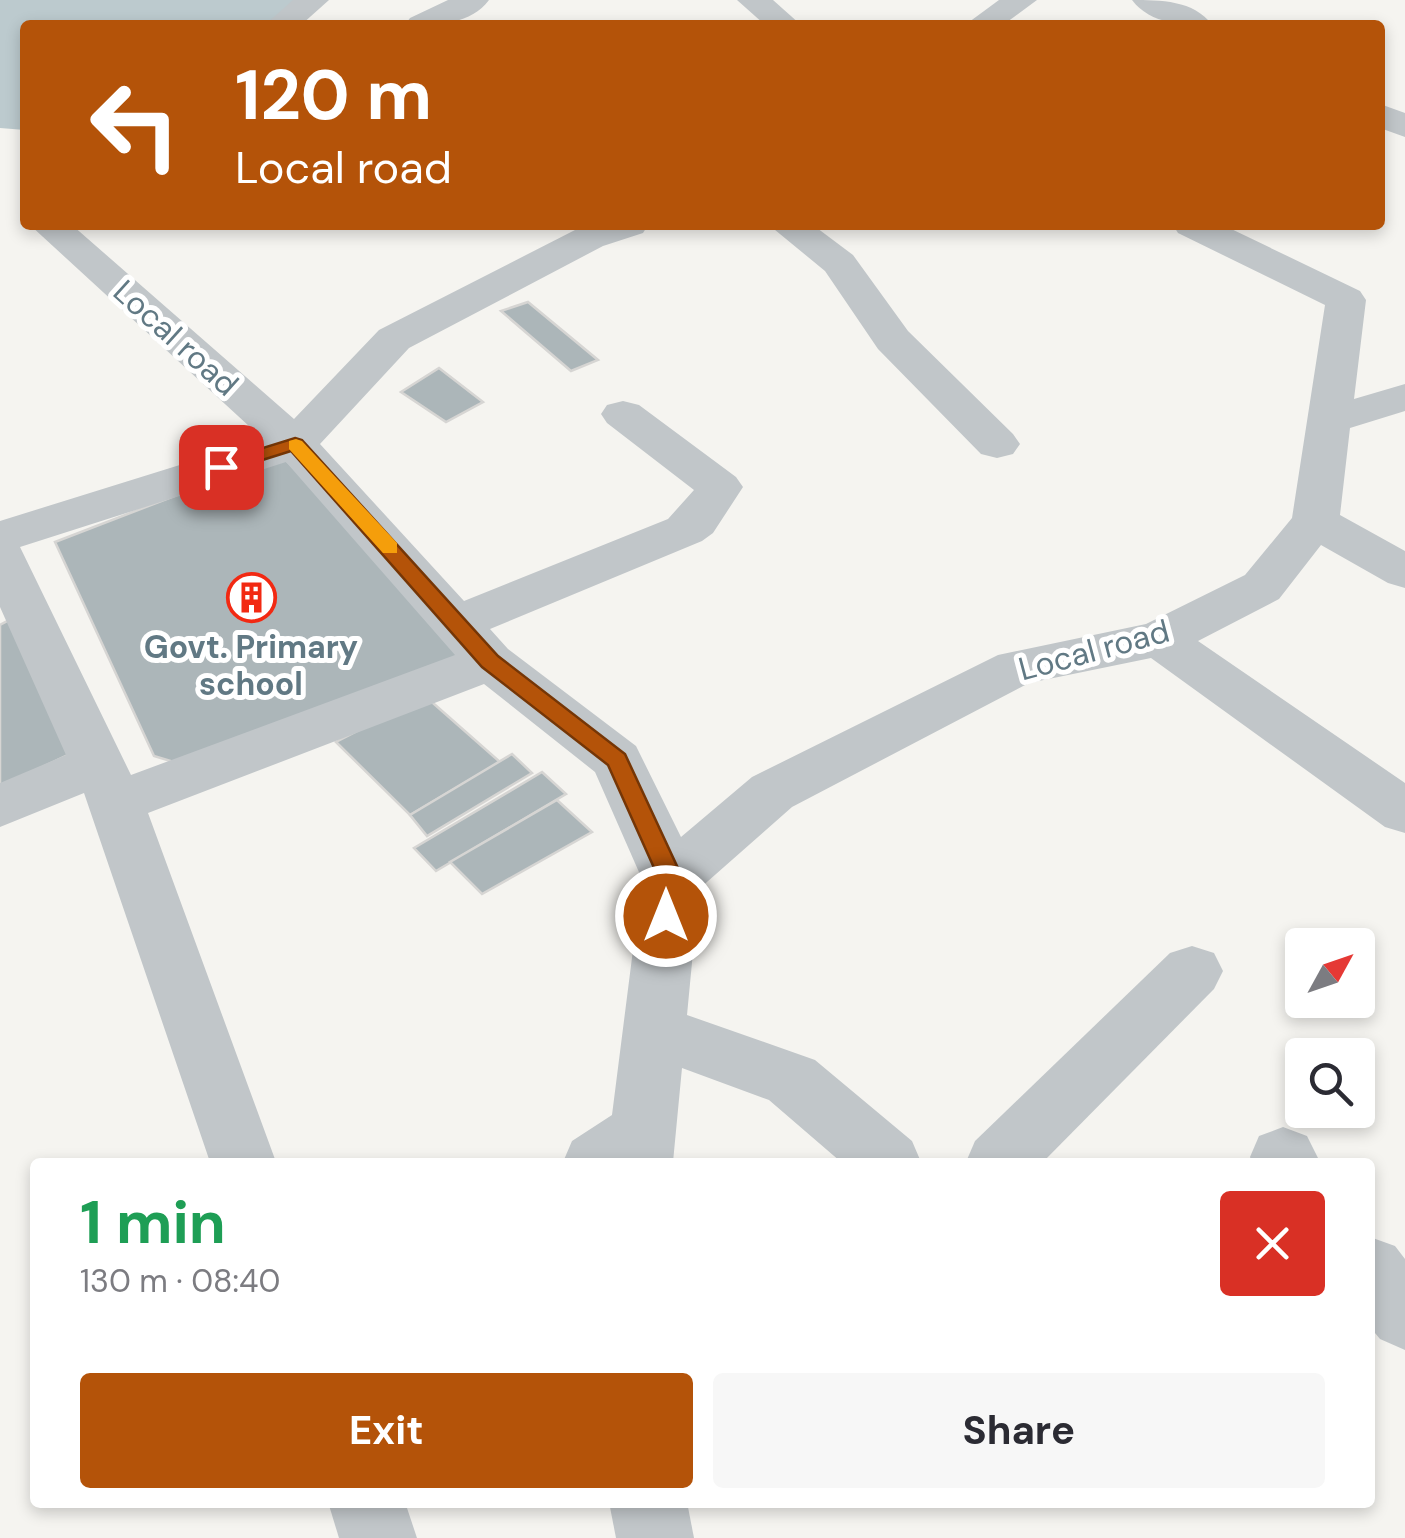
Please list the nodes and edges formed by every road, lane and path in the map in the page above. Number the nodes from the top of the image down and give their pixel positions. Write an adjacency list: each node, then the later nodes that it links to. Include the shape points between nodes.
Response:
1 (313, 0): 6 (street)
2 (473, 0): 7 (street)
3 (753, 0): 8 (street)
4 (1021, 0): 9 (street)
5 (1148, 0): 10 (street)
6 (288, 20)
7 (431, 20)
8 (779, 20)
9 (989, 20)
10 (1186, 20)
11 (55, 230): 18 (street, Local road)
12 (614, 230): 18 (street, via 394,339)
13 (795, 230): 19 (street, via 840,263 892,340)
14 (1229, 232): 17 (street, via 1346,300)
15 (1405, 397): 17 (street)
16 (623, 414): 25 (street, via 720,488 696,522)
17 (1327, 421): 20 (street)
18 (295, 444): 21 (street); 25 (street, Local road)
19 (997, 444)
20 (1314, 521): 23 (street); 24 (street, Local road, via 1262,587)
21 (0, 537)
22 (0, 553): 26 (street)
23 (1405, 572)
24 (1159, 639): 28 (street); 29 (street, Local road, via 1016,668 772,792)
25 (474, 643): 26 (street); 29 (street, Local road, via 617,760)
26 (107, 783): 27 (street); 33 (street)
27 (0, 806)
28 (1405, 812)
29 (671, 879): 31 (street)
30 (1192, 971): 35 (street)
31 (652, 1029): 32 (street); 34 (street, via 792,1080)
32 (626, 1152)
33 (243, 1158)
34 (883, 1158)
35 (1003, 1158)
36 (1375, 1276): 37 (street)
37 (1405, 1315)
38 (368, 1508): 40 (street)
39 (649, 1508): 41 (street)
40 (378, 1538)
41 (656, 1538)

